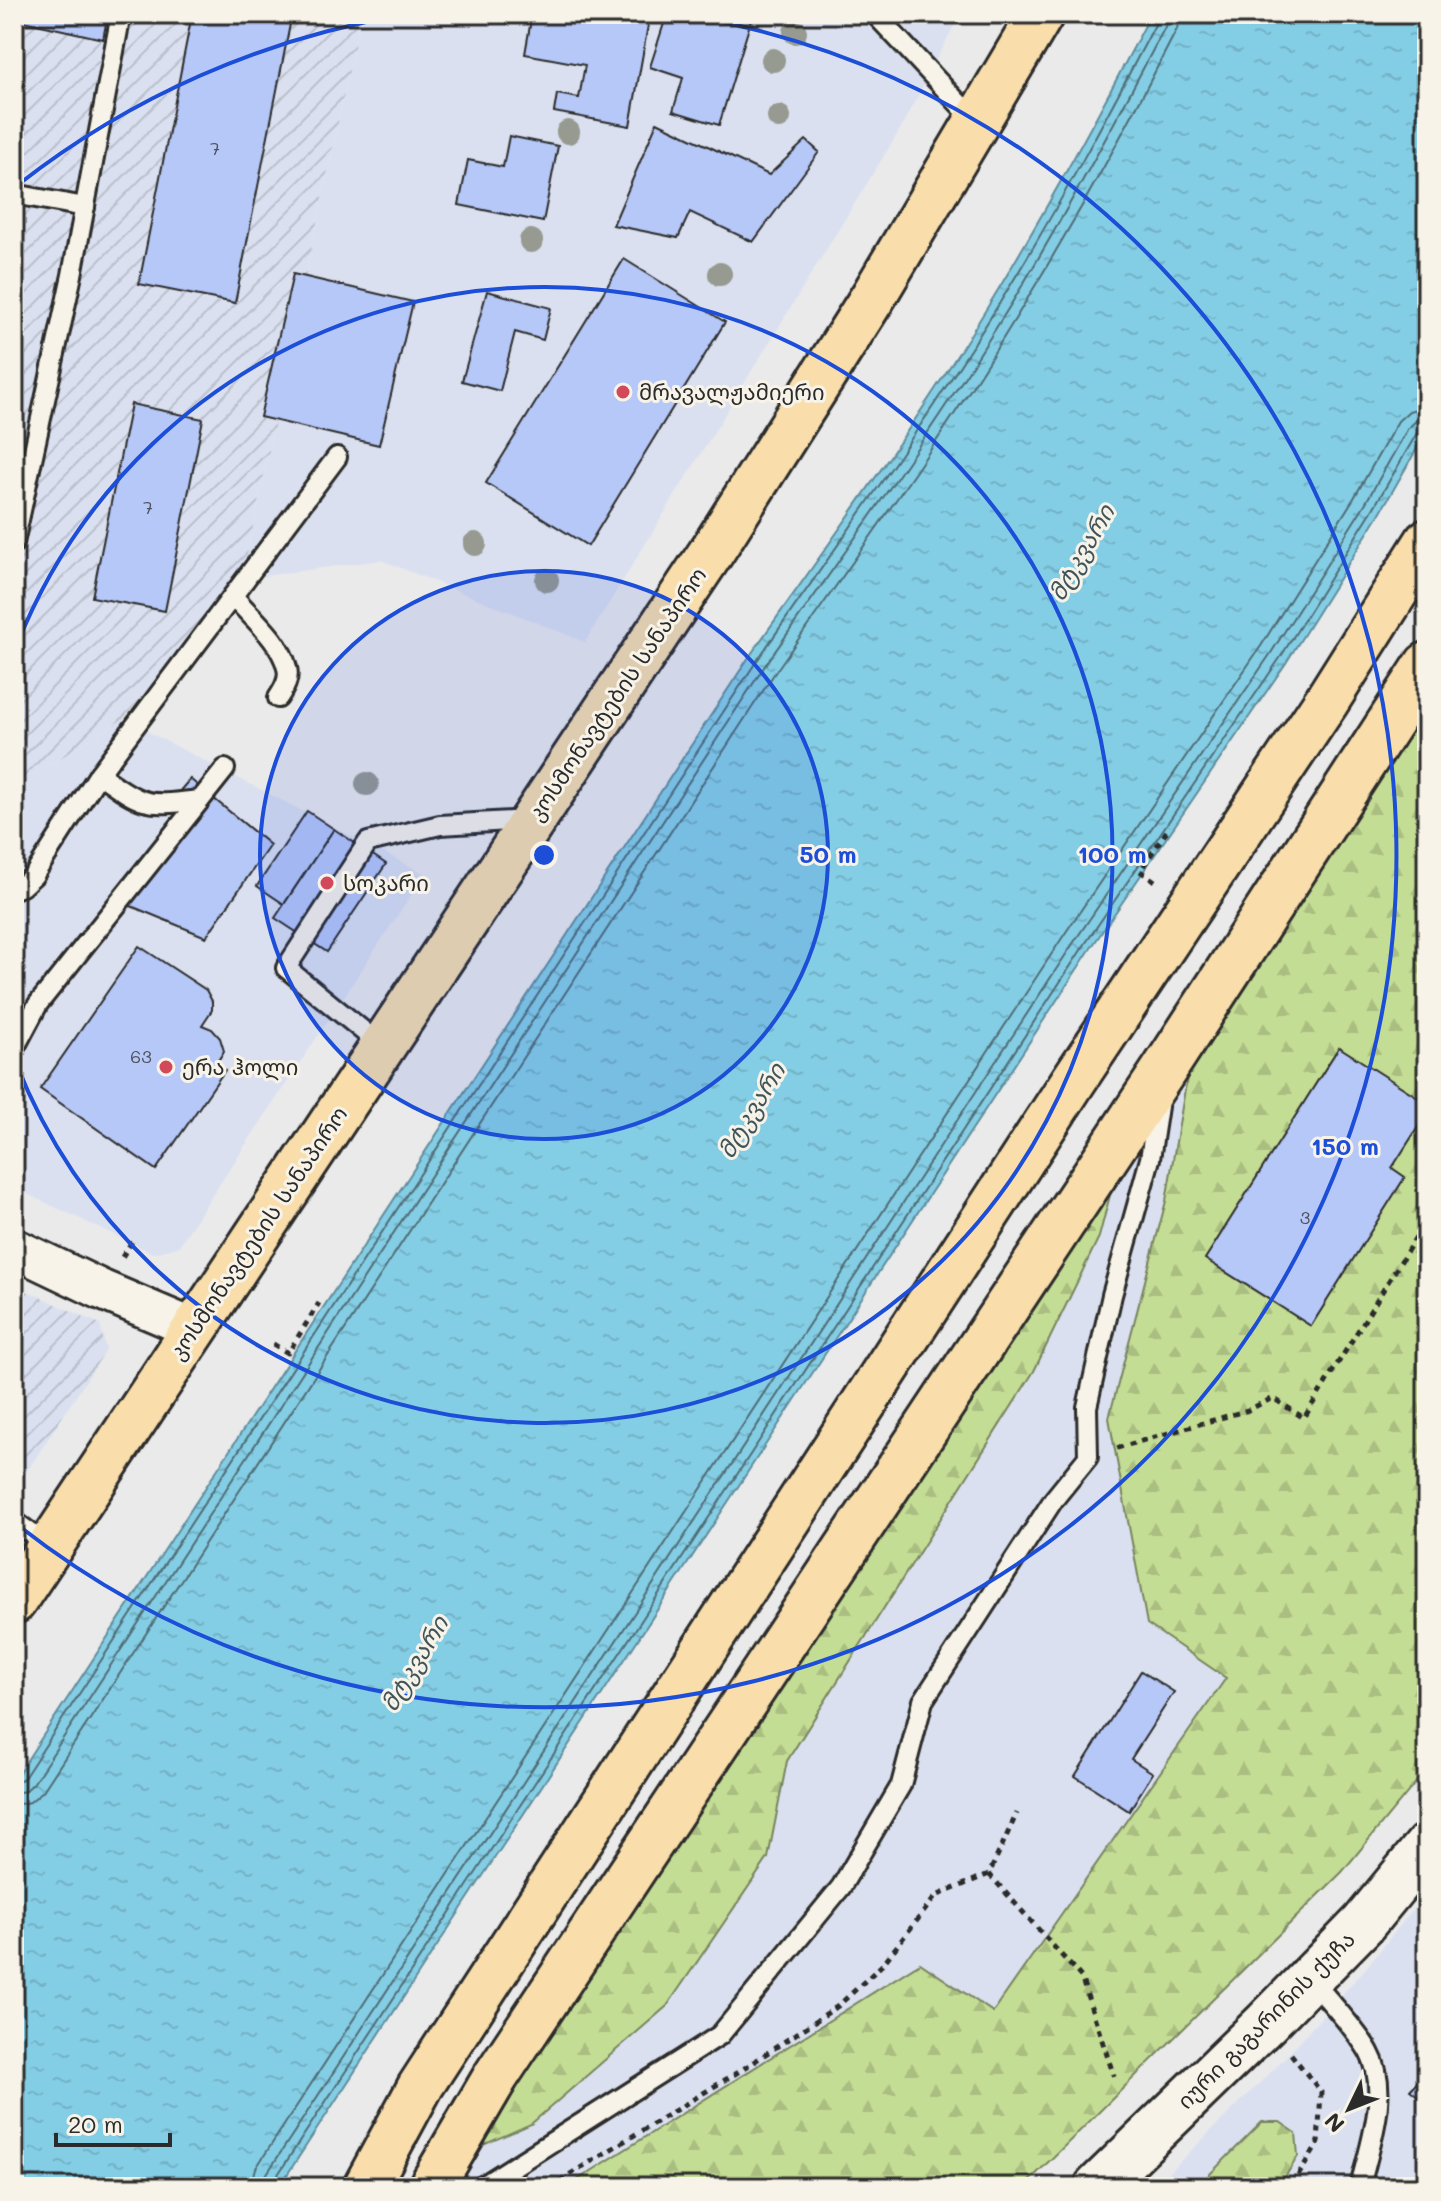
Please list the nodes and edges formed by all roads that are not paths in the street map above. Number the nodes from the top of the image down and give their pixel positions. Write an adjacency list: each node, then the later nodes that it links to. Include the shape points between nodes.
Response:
1 (121, 14): 6 (lane)
2 (875, 14): 4 (lane)
3 (1041, 14): 4 (main road, კოსმონავტების სანაპირო)
4 (977, 123): 16 (main road, კოსმონავტების სანაპირო, via 740,508)
5 (14, 194): 6 (lane)
6 (85, 207): 9 (lane)
7 (337, 457): 10 (lane)
8 (1427, 542): 28 (main road)
9 (14, 543)
10 (233, 596): 12 (lane, via 278,648 288,670); 14 (lane)
11 (1427, 665): 20 (main road)
12 (278, 698)
13 (225, 769): 15 (lane)
14 (99, 774): 15 (lane, via 135,800 154,805); 17 (lane, via 34,875)
15 (200, 800): 19 (lane, via 38,1004)
16 (533, 819): 18 (main road, კოსმონავტების სანაპირო); 18 (lane, via 440,825 368,842 336,888 286,968)
17 (14, 889)
18 (383, 1047): 22 (main road, კოსმონავტების სანაპირო)
19 (14, 1049)
20 (1164, 1070): 31 (main road, via 496,2076); 32 (lane, via 1150,1159 1087,1407 1088,1457 1054,1499 923,1701 901,1785 841,1887 720,2035)
21 (14, 1248): 22 (street)
22 (194, 1329): 24 (main road, კოსმონავტების სანაპირო)
23 (14, 1521): 24 (lane)
24 (50, 1547): 25 (main road, კოსმონავტების სანაპირო)
25 (14, 1601)
26 (1427, 1846): 27 (main road, იური გაგარინის ქუჩა)
27 (1310, 1978): 33 (main road, იური გაგარინის ქუჩა); 34 (lane, via 1370,2052 1378,2080)
28 (420, 2087): 29 (main road); 30 (main road)
29 (346, 2187)
30 (366, 2187)
31 (431, 2187)
32 (481, 2187)
33 (1097, 2187)
34 (1360, 2187)

